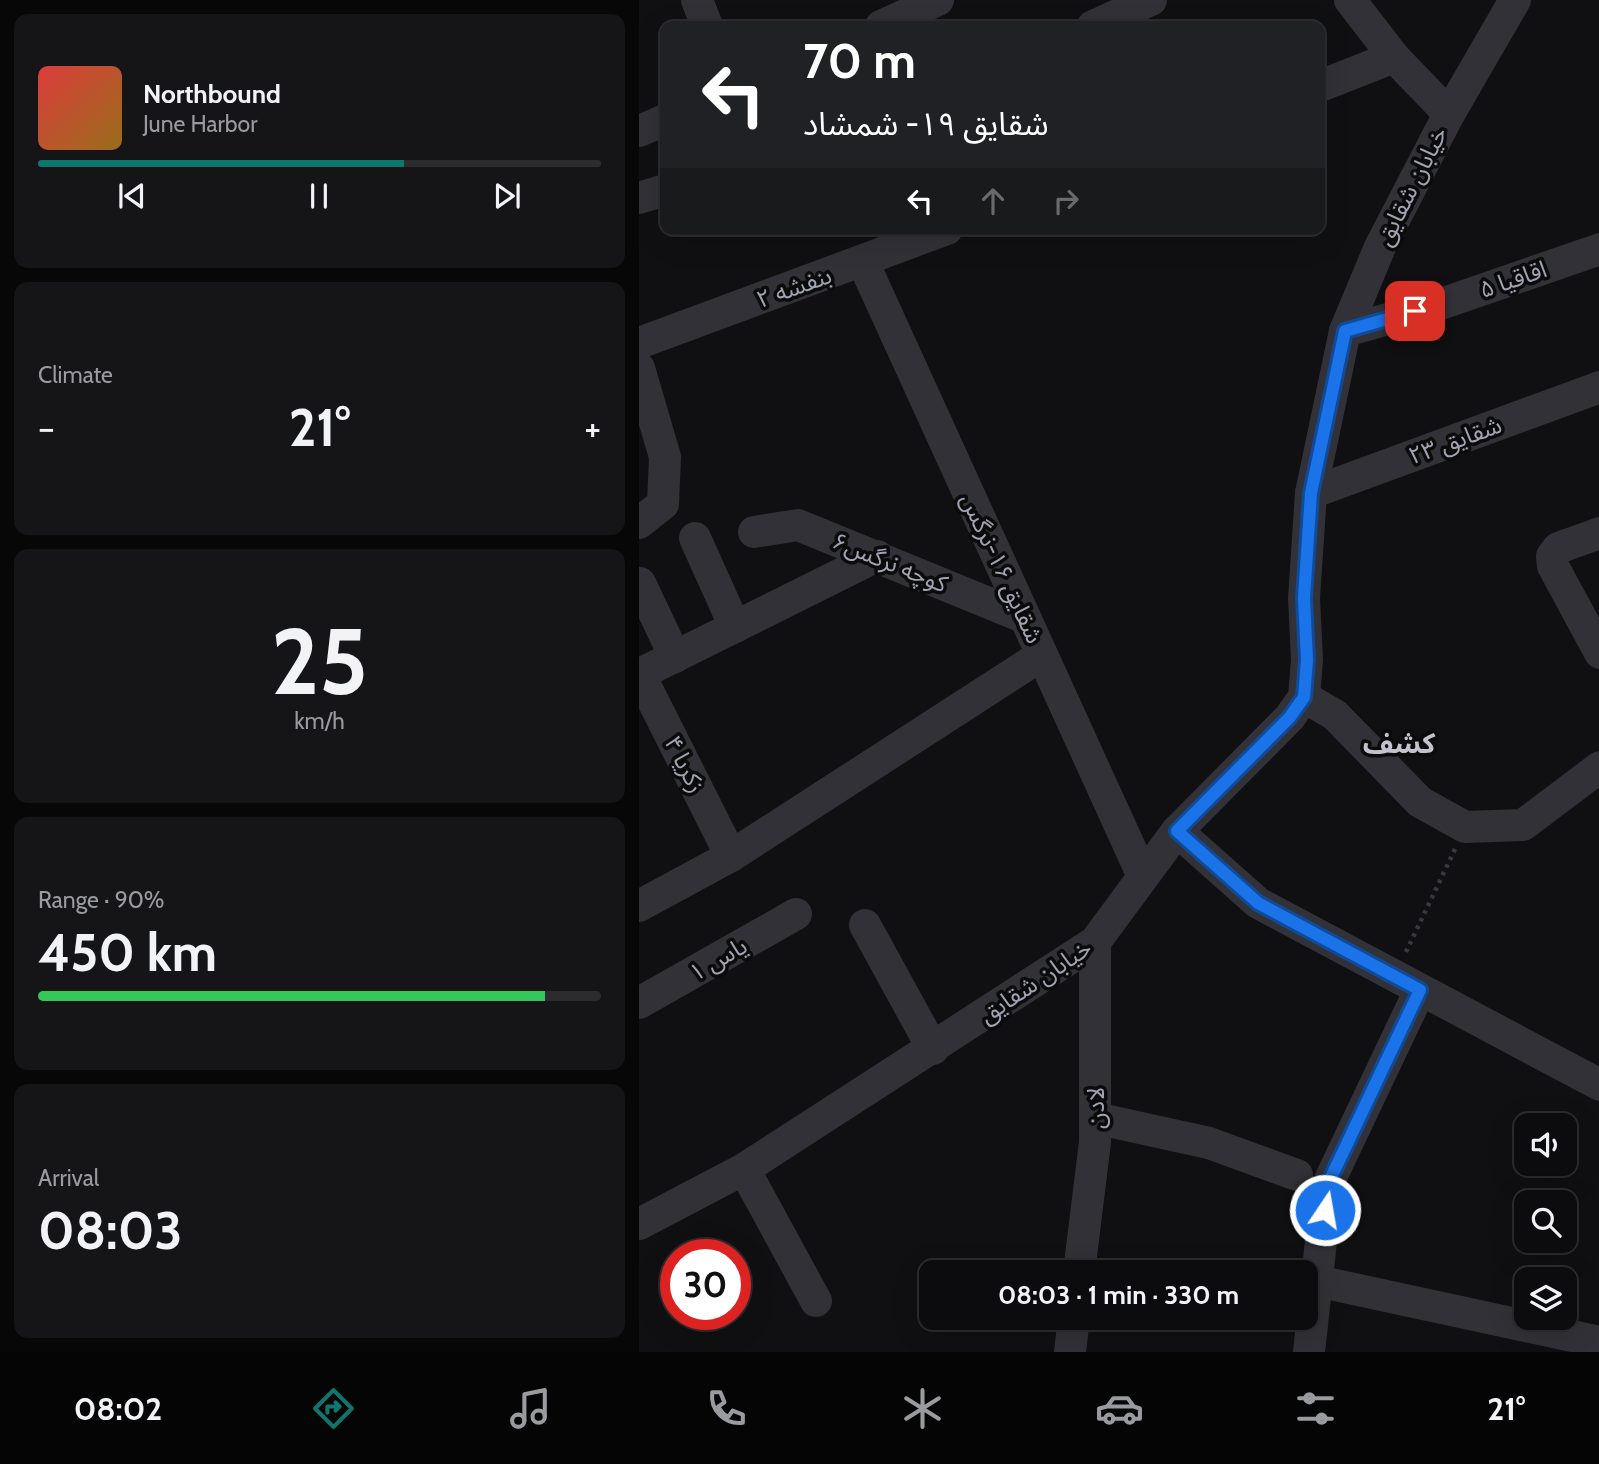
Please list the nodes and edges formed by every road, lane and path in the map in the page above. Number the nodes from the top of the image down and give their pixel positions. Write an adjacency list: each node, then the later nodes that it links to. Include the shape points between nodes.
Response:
1 (697, 0): 7 (street)
2 (938, 0): 6 (street)
3 (1151, 0): 8 (street)
4 (1350, 0): 9 (street)
5 (1515, 0): 11 (street, خیابان شقایق)
6 (886, 16)
7 (705, 21)
8 (1104, 21)
9 (1394, 57): 10 (street); 11 (street)
10 (1325, 84)
11 (1449, 114): 19 (street, خیابان شقایق, via 1380,247)
12 (660, 122): 13 (street)
13 (639, 131)
14 (660, 192): 15 (street)
15 (639, 198)
16 (932, 235): 18 (street, بنفشه ۲)
17 (1599, 248): 19 (street, اقاقیا ۵, via 1439,305)
18 (863, 262): 20 (street, بنفشه ۲); 30 (street, شقایق ۱۶-نرگس)
19 (1345, 331): 23 (street, خیابان شقایق)
20 (639, 343)
21 (639, 368): 24 (street, via 665,457 663,503)
22 (1599, 387): 23 (street, شقایق ۲۳)
23 (1311, 493): 36 (street, خیابان شقایق)
24 (639, 523)
25 (753, 532): 28 (street, کوچه نرگس۶, via 798,525)
26 (1599, 533): 32 (street, via 1558,548 1552,556)
27 (695, 538): 31 (street)
28 (877, 556): 30 (street, کوچه نرگس۶); 31 (street)
29 (640, 583): 34 (street)
30 (1023, 617): 33 (street, شقایق ۱۶-نرگس)
31 (735, 626): 34 (street)
32 (1599, 653)
33 (1042, 655): 40 (street); 41 (street, شقایق ۱۶-نرگس)
34 (675, 657): 35 (street)
35 (639, 674): 40 (street, زکریا ۴)
36 (1304, 697): 38 (street, via 1335,715 1420,802); 39 (street, خیابان شقایق, via 1290,717)
37 (1599, 767): 38 (street, via 1523,825)
38 (1465, 827): 46 (path)
39 (1177, 831): 41 (street, خیابان شقایق); 46 (street, via 1258,903)
40 (731, 856): 42 (street)
41 (1142, 874): 45 (street, خیابان شقایق)
42 (639, 906)
43 (796, 914): 47 (street, یاس ۱)
44 (865, 925): 48 (street)
45 (1095, 943): 48 (street, خیابان شقایق); 50 (street, لادن)
46 (1408, 983): 49 (street); 55 (street, via 1327,1186)
47 (639, 1003)
48 (933, 1049): 51 (street, خیابان شقایق)
49 (1599, 1085)
50 (1095, 1118): 52 (street, via 1209,1143); 54 (street, لادن)
51 (744, 1169): 53 (street, خیابان شقایق); 57 (street)
52 (1296, 1175)
53 (639, 1224)
54 (1080, 1260)
55 (1318, 1272)
56 (1318, 1281): 60 (street)
57 (816, 1301)
58 (1072, 1330): 61 (street)
59 (1311, 1330): 62 (street)
60 (1599, 1342)
61 (1069, 1352)
62 (1309, 1352)

